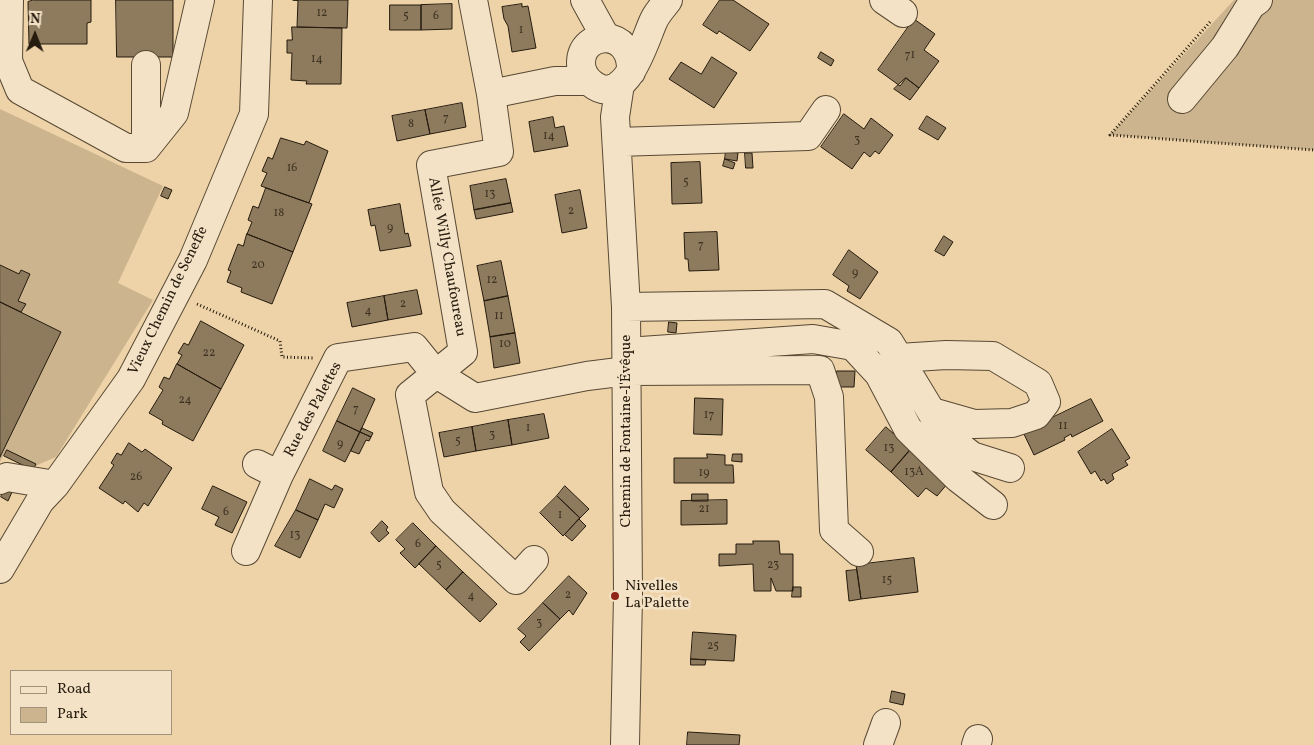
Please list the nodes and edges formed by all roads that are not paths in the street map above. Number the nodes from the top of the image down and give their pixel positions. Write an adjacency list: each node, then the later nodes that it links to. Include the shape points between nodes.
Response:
1 (9, 0): 14 (street, via 8,61 20,90 126,148)
2 (200, 0): 14 (street, via 174,113)
3 (258, 0): 22 (street, Vieux Chemin de Seneffe, via 254,114 193,260 131,379)
4 (473, 0): 10 (street, Allée Willy Chaufoureau)
5 (1258, 0): 11 (street, via 1251,5 1226,47)
6 (586, 5): 8 (street)
7 (661, 10): 8 (street, via 643,51)
8 (603, 64): 10 (street, via 555,81); 13 (street)
9 (146, 65): 14 (street)
10 (491, 94): 18 (street, Allée Willy Chaufoureau, via 498,152 431,165 463,352)
11 (1182, 99)
12 (826, 110): 13 (street, via 808,136)
13 (616, 129): 15 (street, Chemin de Fontaine-l'Évêque)
14 (146, 148)
15 (626, 308): 16 (street, via 825,304 889,342); 17 (street, Chemin de Fontaine-l'Évêque)
16 (899, 358): 19 (street); 19 (street, via 993,356 1038,383 1046,402 1036,415 1012,423 974,424)
17 (627, 361): 18 (street, Rue des Palettes, via 586,376 475,398); 23 (street, via 812,338 853,346 879,374 908,429 958,478); 25 (street, via 820,370 828,398 834,530); 28 (street, Chemin de Fontaine-l'Évêque)
18 (436, 373): 24 (street, Rue des Palettes, via 414,347 338,358 268,470); 26 (street, via 410,395 429,492 442,511 516,580)
19 (932, 412): 20 (street, via 946,436 972,456)
20 (1010, 468)
21 (0, 480): 22 (street, via 7,477)
22 (55, 485): 27 (street, Vieux Chemin de Seneffe, via 40,501)
23 (994, 505)
24 (246, 551)
25 (859, 552)
26 (534, 560)
27 (0, 570)
28 (625, 745)

